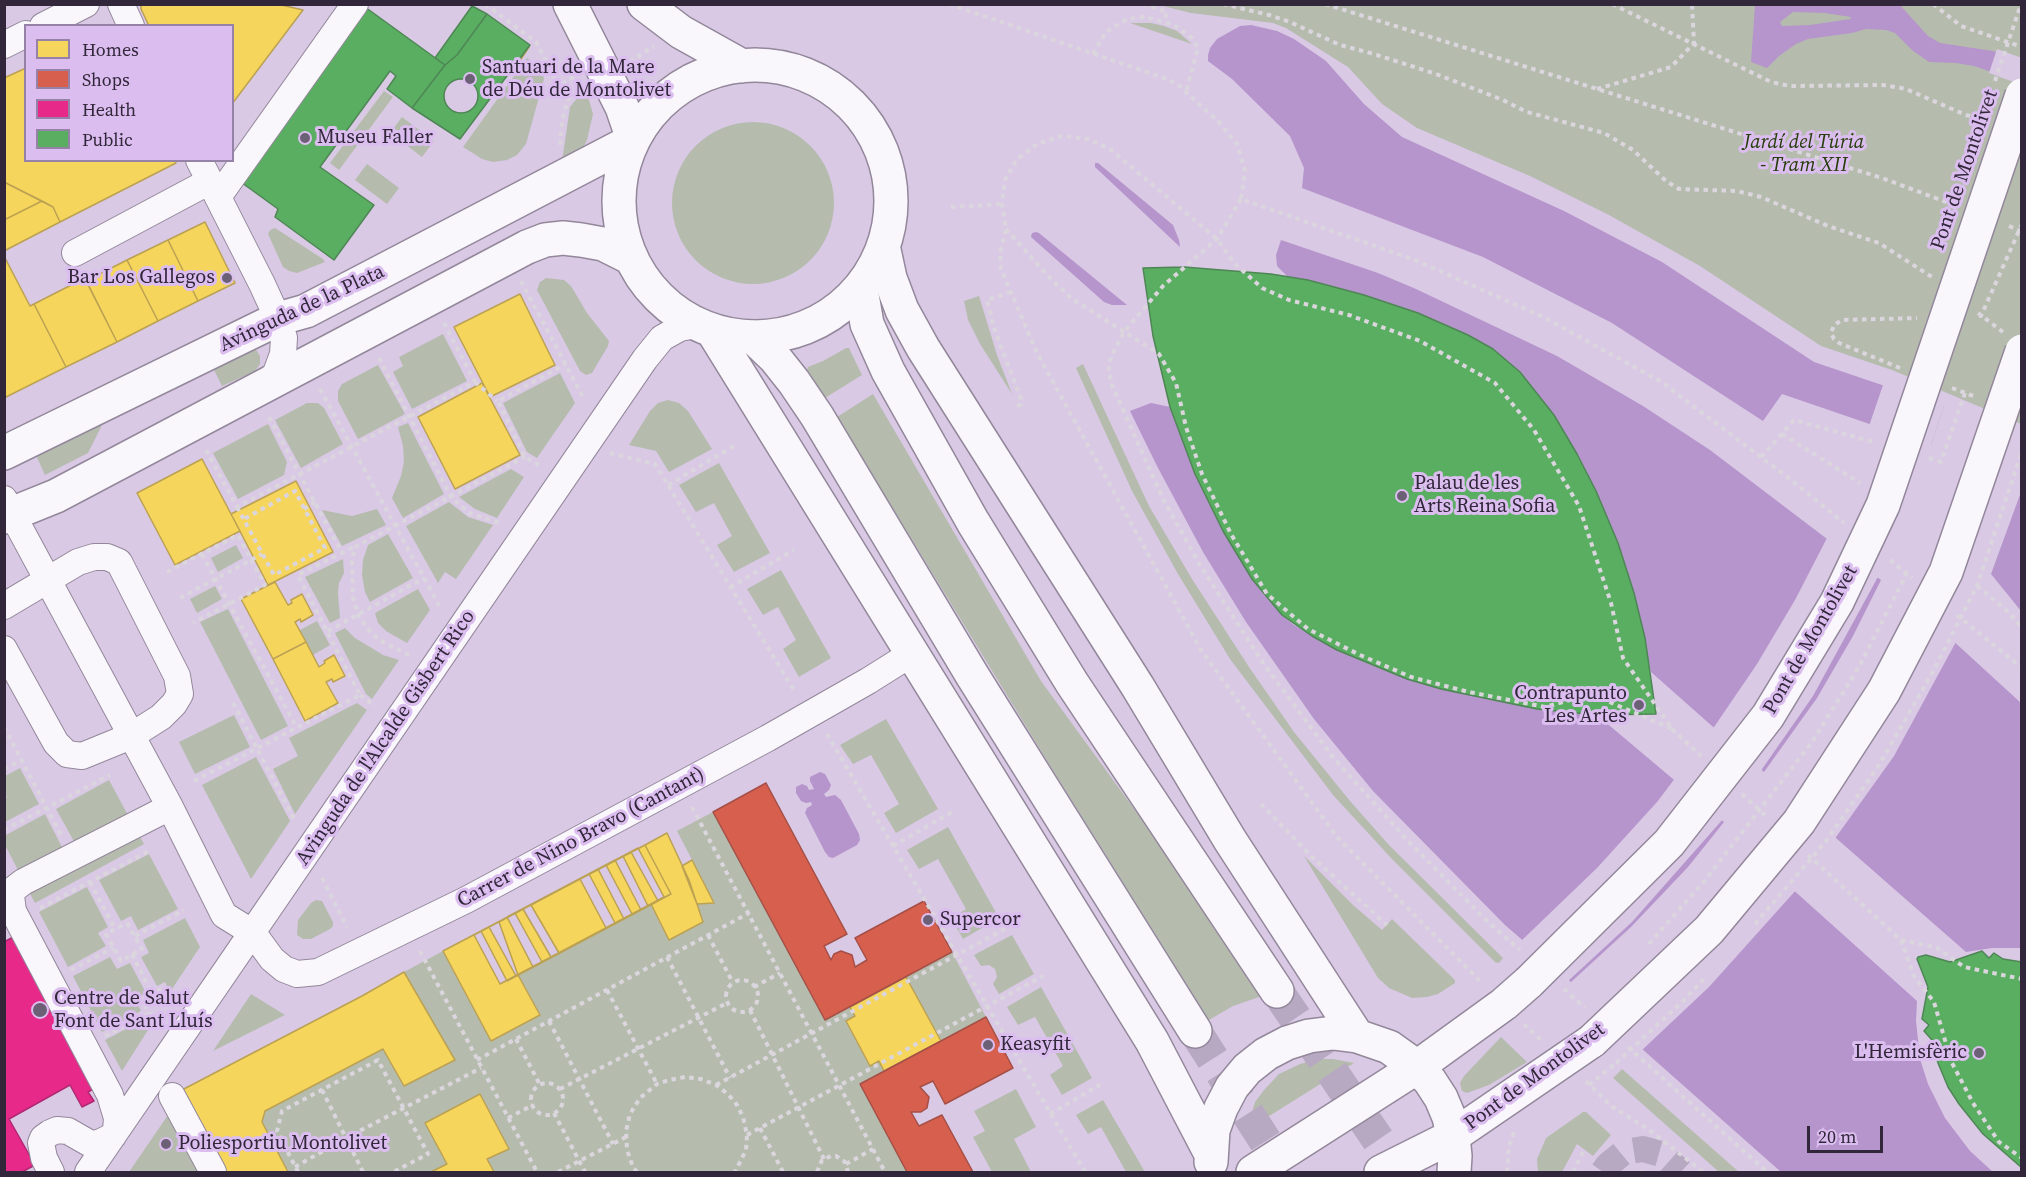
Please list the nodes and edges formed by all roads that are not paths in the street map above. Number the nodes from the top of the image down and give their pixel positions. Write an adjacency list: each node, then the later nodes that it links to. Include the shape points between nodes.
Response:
1 (86, 4): 6 (street)
2 (121, 4): 7 (street)
3 (354, 4): 13 (street)
4 (570, 4): 12 (main road, via 593,75 622,107)
5 (644, 4): 10 (main road, via 705,47)
6 (48, 24)
7 (130, 24)
8 (24, 35): 9 (street)
9 (4, 45)
10 (742, 66): 12 (main road, via 696,79 674,92); 16 (main road, via 770,65 822,82 862,116 877,137 892,187 892,214)
11 (2008, 88): 37 (main road, Pont de Montolivet, bridge, via 1883,505 1837,602 1768,716 1669,843 1530,964 1504,1004)
12 (630, 139): 18 (main road, via 618,182 621,231); 20 (main road, Avinguda de la Plata, via 306,311)
13 (234, 150)
14 (224, 162): 15 (street)
15 (209, 180): 17 (street); 20 (street)
16 (884, 250): 19 (main road); 36 (main road, via 902,310 923,348)
17 (75, 253)
18 (629, 256): 21 (main road, via 639,274 671,307); 24 (main road, via 603,244 562,238 545,240)
19 (861, 289): 22 (main road, via 818,323 795,332); 34 (main road, via 867,324 888,371 973,522 1072,683)
20 (278, 319): 24 (street, via 284,338 283,354); 25 (main road, Avinguda de la Plata)
21 (706, 327): 22 (main road); 30 (main road); 33 (street, Avinguda de l'Alcalde Gisbert Rico, via 680,328 662,338 645,358)
22 (753, 337): 35 (main road, via 775,358 817,416 972,675)
23 (2014, 343): 40 (main road, Pont de Montolivet, bridge, via 1946,572 1884,691 1799,822 1708,930 1592,1027 1563,1061)
24 (267, 384): 26 (main road, via 56,496)
25 (4, 453)
26 (7, 510): 27 (street)
27 (49, 579): 28 (street); 31 (street); 31 (street, via 94,557 119,562 177,676 180,694 161,717)
28 (4, 606)
29 (4, 649): 31 (street, via 56,743 67,754 82,756)
30 (911, 654): 33 (street, Carrer de Nino Bravo (Cantant), via 768,738 465,900 318,972 297,974 284,969); 41 (main road, via 1152,1041)
31 (131, 736): 32 (street)
32 (170, 807): 33 (street, via 224,915); 39 (street, via 23,882 11,896 13,911 110,1095 117,1118)
33 (253, 933): 39 (street, Avinguda de l'Alcalde Gisbert Rico)
34 (1277, 991)
35 (1195, 1031)
36 (1357, 1036): 37 (main road, via 1389,1047); 41 (main road, via 1309,1036 1287,1042 1247,1069 1221,1108 1213,1130)
37 (1417, 1066): 40 (main road, via 1441,1098); 45 (main road, Pont de Montolivet)
38 (172, 1096): 44 (street)
39 (115, 1133): 42 (street, via 97,1144 68,1131 50,1133 41,1143); 43 (street, Avinguda de l'Alcalde Gisbert Rico)
40 (1453, 1136): 46 (main road, Pont de Montolivet); 47 (main road)
41 (1212, 1163)
42 (51, 1173)
43 (88, 1173)
44 (213, 1173)
45 (1253, 1173)
46 (1381, 1173)
47 (1454, 1173)

